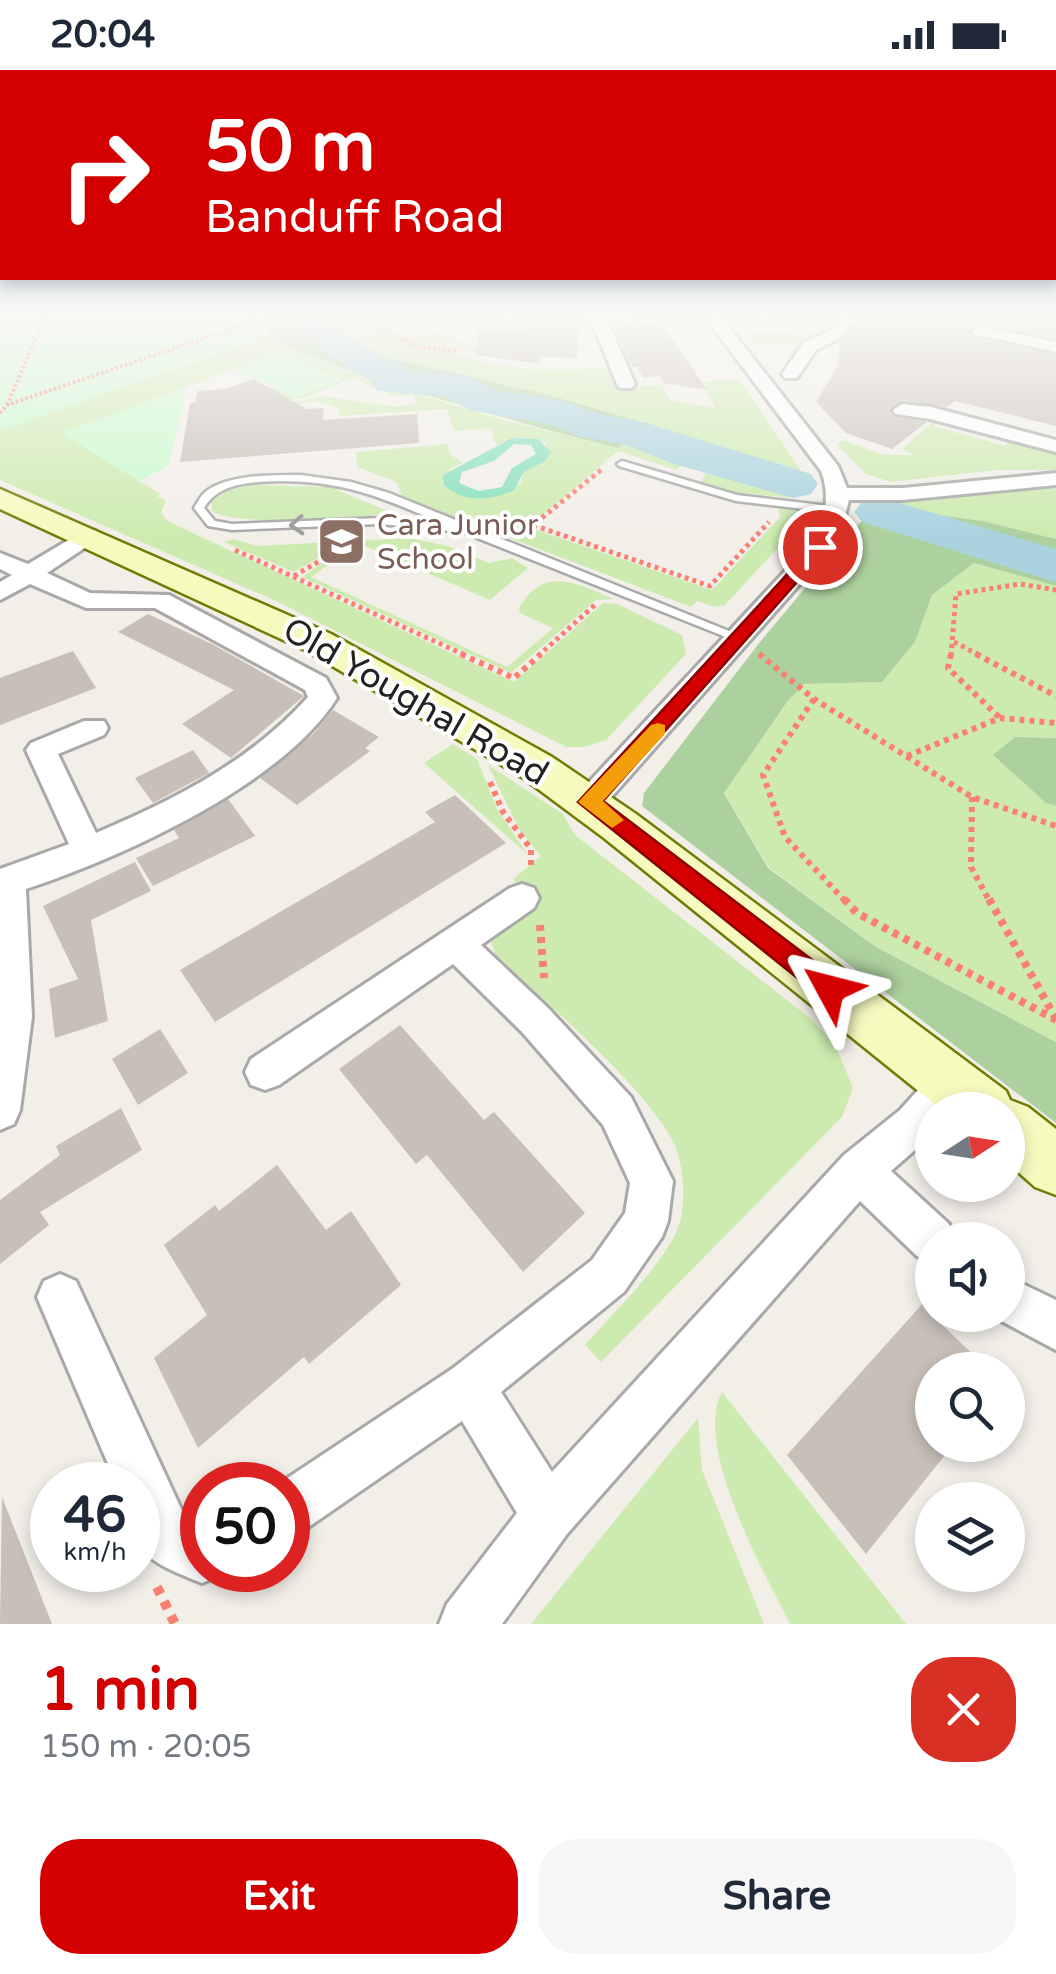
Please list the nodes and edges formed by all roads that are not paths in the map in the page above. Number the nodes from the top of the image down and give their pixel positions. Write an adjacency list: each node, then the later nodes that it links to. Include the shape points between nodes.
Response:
1 (769, 390): 7 (street, via 831,470)
2 (902, 410): 3 (street)
3 (1056, 446)
4 (622, 464): 7 (lane, via 736,498)
5 (1056, 479): 7 (street)
6 (0, 498): 9 (main road, Old Youghal Road)
7 (838, 502): 13 (street, via 820,547)
8 (464, 530): 8 (lane, one-way to 8, via 380,522 232,527 212,524 199,508 201,498 231,483 332,481); 13 (lane)
9 (87, 536): 11 (street); 15 (main road, Old Youghal Road, via 318,642)
10 (0, 560): 11 (street)
11 (30, 574): 12 (street); 16 (street, via 86,601 160,600 316,684 323,698 309,717 225,783)
12 (0, 593)
13 (738, 640): 15 (street)
14 (94, 728): 16 (street, via 41,750)
15 (589, 802): 21 (main road, Old Youghal Road)
16 (88, 850): 17 (street)
17 (4, 882): 22 (street, via 14,1017)
18 (522, 898): 19 (street)
19 (456, 944): 20 (street); 31 (street, via 617,1111 652,1181 646,1221 608,1276)
20 (265, 1072)
21 (963, 1092)
22 (0, 1110)
23 (915, 1124): 26 (street)
24 (1025, 1141): 25 (main road)
25 (1056, 1166)
26 (859, 1170): 27 (street); 33 (street)
27 (915, 1222)
28 (60, 1297): 34 (street, via 164,1532)
29 (1025, 1309): 30 (street)
30 (1056, 1326)
31 (469, 1386): 32 (street); 33 (street)
32 (310, 1494)
33 (548, 1515): 35 (street)
34 (180, 1547)
35 (467, 1624)

